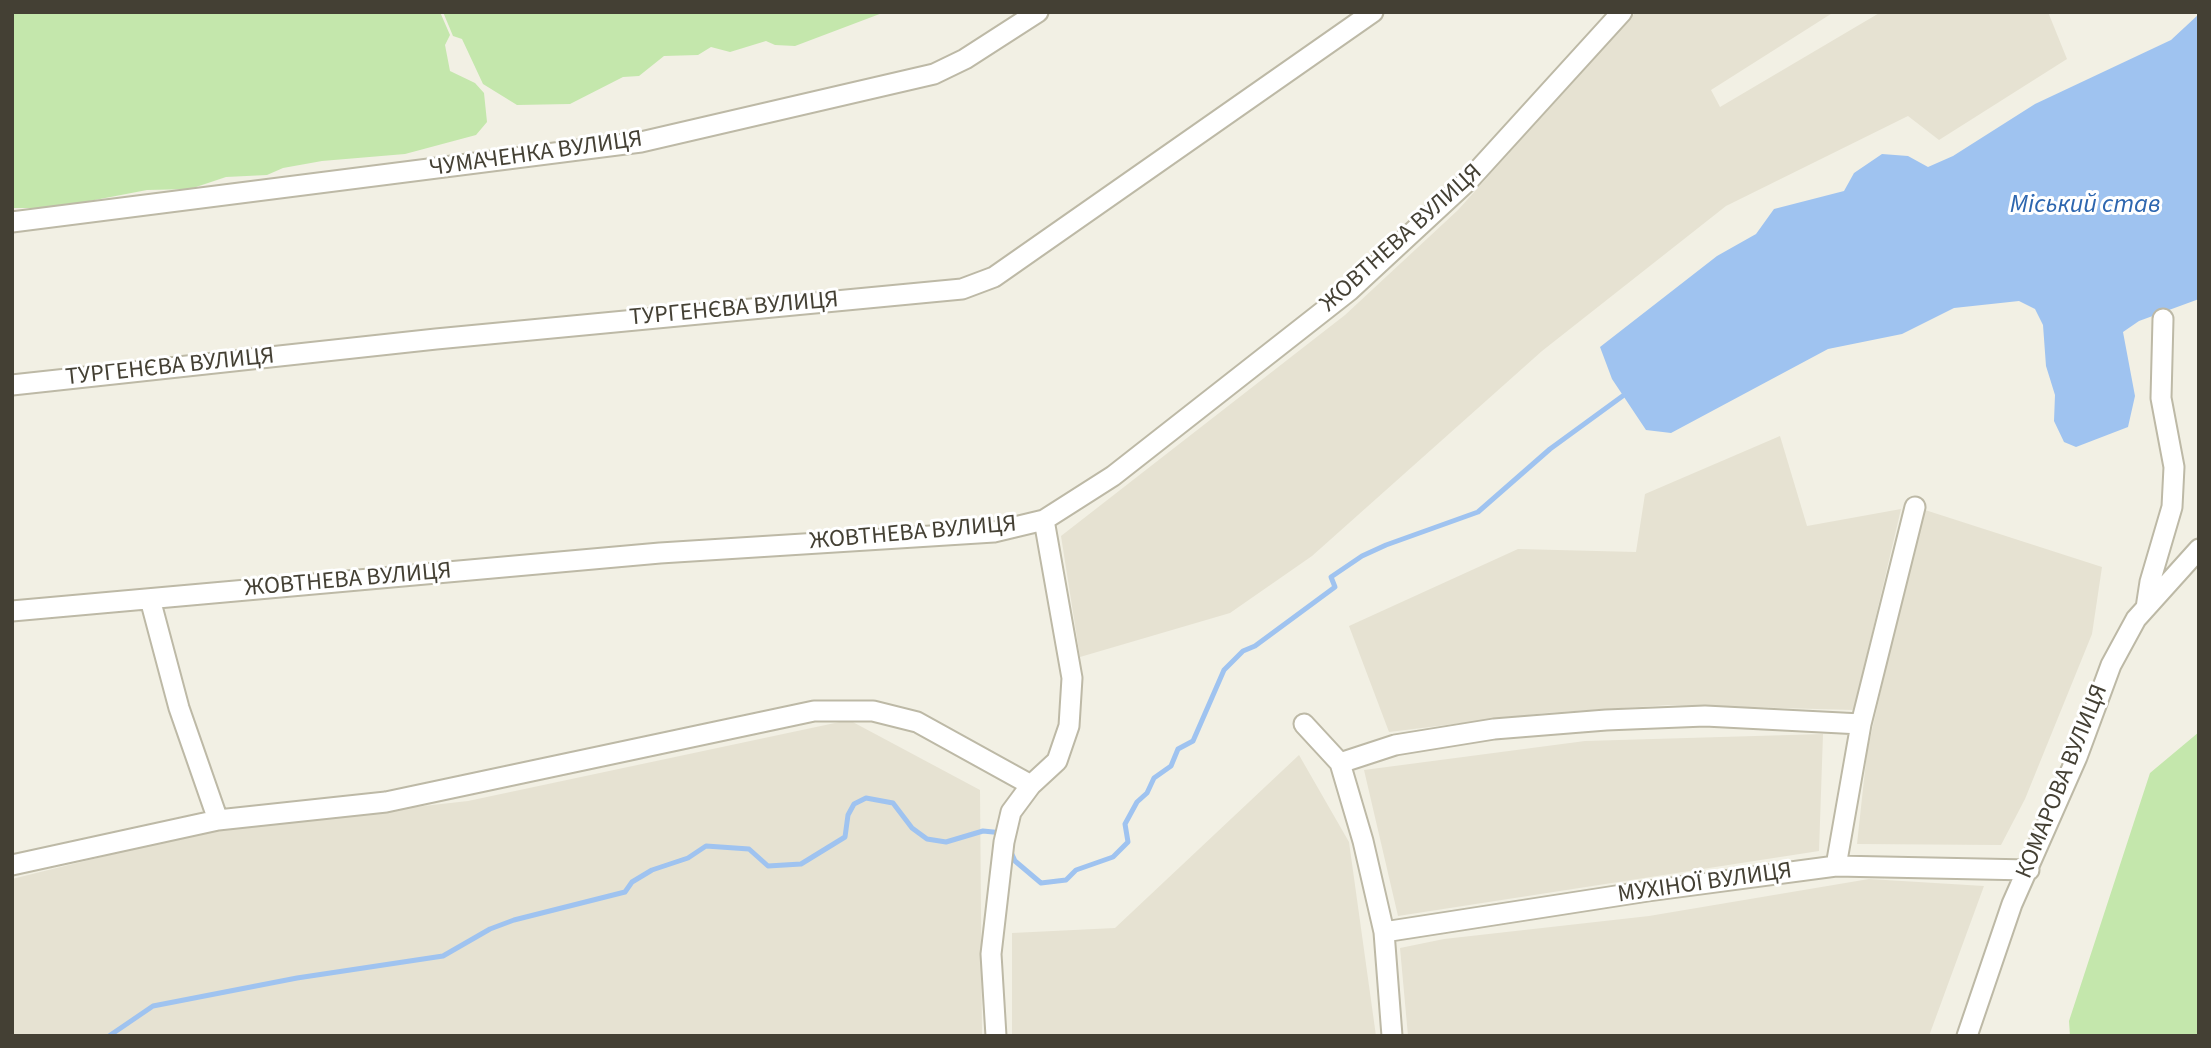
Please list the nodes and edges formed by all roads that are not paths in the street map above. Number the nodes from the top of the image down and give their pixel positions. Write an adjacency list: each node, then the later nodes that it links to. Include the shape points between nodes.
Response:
1 (1038, 12): 4 (street, ЧУМАЧЕНКА ВУЛИЦЯ, via 934,74 641,142)
2 (1373, 12): 6 (street, ТУРГЕНЄВА ВУЛИЦЯ, via 994,276 962,289)
3 (1622, 12): 8 (street, ЖОВТНЕВА ВУЛИЦЯ, via 1470,179 1349,291 1113,476)
4 (12, 222)
5 (2163, 319): 11 (street, via 2161,398 2174,467 2172,507)
6 (12, 385)
7 (1915, 507): 14 (street)
8 (1044, 520): 10 (street, ЖОВТНЕВА ВУЛИЦЯ, via 994,532 660,553); 16 (street, via 1071,690 1069,726 1057,761)
9 (2199, 549): 11 (street, КОМАРОВА ВУЛИЦЯ)
10 (150, 598): 12 (street, ЖОВТНЕВА ВУЛИЦЯ); 17 (street, via 179,708)
11 (2146, 608): 20 (street, КОМАРОВА ВУЛИЦЯ, via 2111,665)
12 (12, 611)
13 (1304, 724): 15 (street)
14 (1861, 724): 15 (street, via 1705,716 1606,720 1494,729 1395,744); 19 (street)
15 (1340, 763): 21 (street)
16 (1031, 785): 17 (street, via 917,722 873,711 814,712 386,802); 22 (street, via 1011,812 1004,842 991,954)
17 (218, 820): 18 (street)
18 (12, 865)
19 (1836, 866): 20 (street, МУХІНОЇ ВУЛИЦЯ); 21 (street, МУХІНОЇ ВУЛИЦЯ)
20 (2029, 870): 24 (street, КОМАРОВА ВУЛИЦЯ, via 2012,904)
21 (1384, 932): 23 (street)
22 (996, 1036)
23 (1392, 1036)
24 (1967, 1036)

